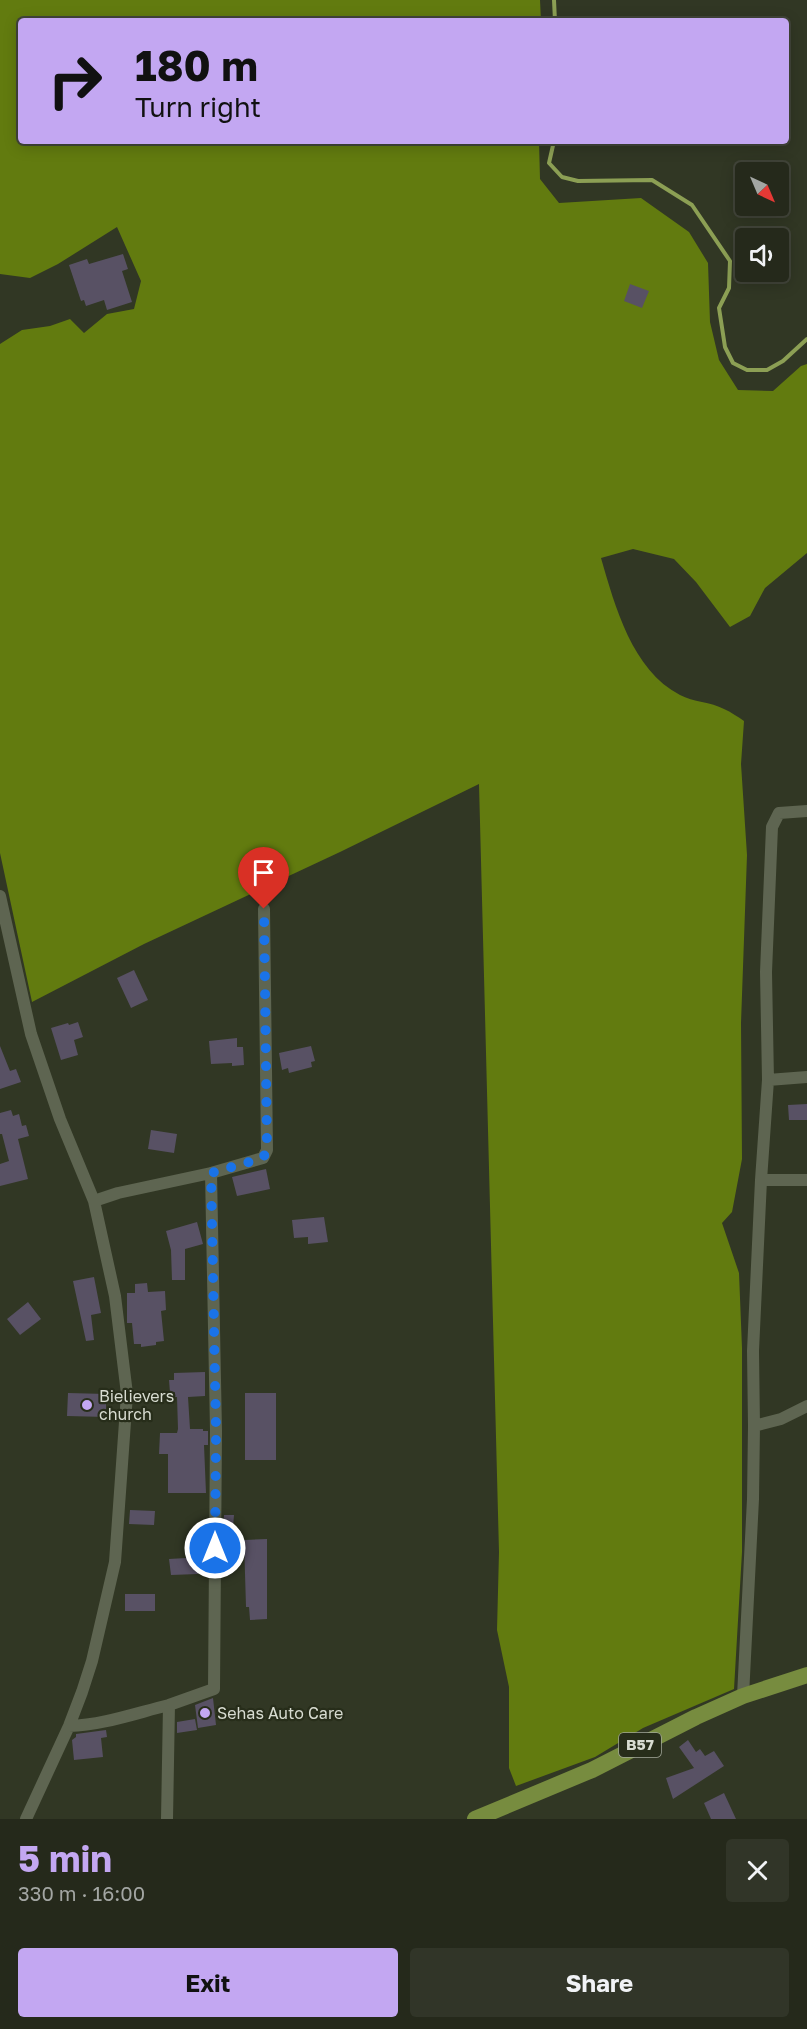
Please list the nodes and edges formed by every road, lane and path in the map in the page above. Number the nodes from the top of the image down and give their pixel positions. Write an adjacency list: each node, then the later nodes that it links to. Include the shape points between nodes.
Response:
1 (807, 811): 5 (street, via 779,813 772,827 766,972)
2 (0, 896): 9 (street, via 31,1034)
3 (264, 909): 6 (street, via 267,1150 263,1158)
4 (807, 1077): 5 (street)
5 (768, 1080): 7 (street)
6 (211, 1173): 9 (street); 14 (street, via 216,1431 214,1689)
7 (761, 1180): 8 (street); 11 (street, via 753,1351)
8 (807, 1180)
9 (94, 1201): 15 (street, via 115,1296 127,1394 115,1562 92,1661)
10 (807, 1406): 11 (street)
11 (754, 1426): 13 (street)
12 (807, 1675): 13 (main road, B57)
13 (743, 1696): 18 (main road, B57, via 592,1770)
14 (169, 1704): 15 (street, via 111,1720); 17 (street)
15 (69, 1726): 16 (street)
16 (26, 1819)
17 (167, 1819)
18 (475, 1819)

